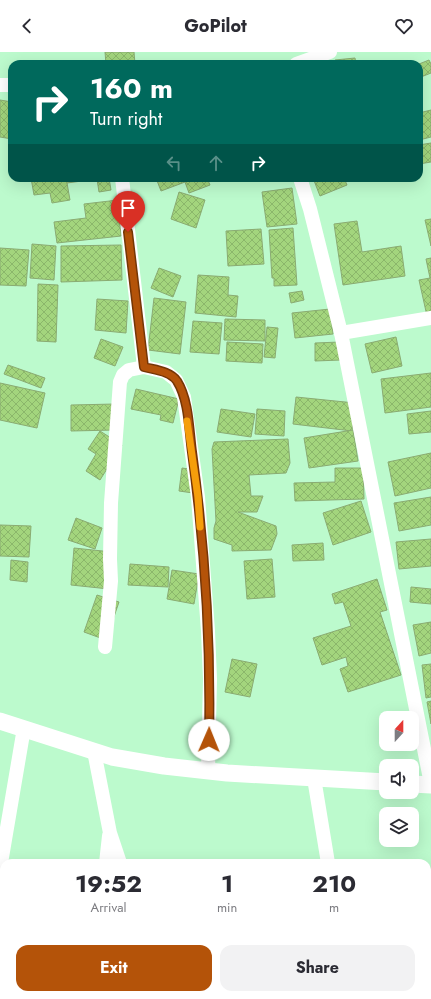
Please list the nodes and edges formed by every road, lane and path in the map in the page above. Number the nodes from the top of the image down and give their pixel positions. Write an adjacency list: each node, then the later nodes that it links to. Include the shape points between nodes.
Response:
1 (330, 52): 2 (street)
2 (307, 60)
3 (122, 182): 7 (street)
4 (301, 182): 6 (street)
5 (431, 318): 6 (street)
6 (341, 333): 16 (street)
7 (144, 367): 8 (street, via 129,370 120,382 112,503 111,581); 12 (street, via 166,372 176,380 184,397 198,497 208,630)
8 (104, 647)
9 (0, 721): 10 (street)
10 (24, 728): 11 (street); 18 (street)
11 (94, 751): 12 (street, via 112,757); 17 (street)
12 (208, 771): 13 (street)
13 (314, 778): 14 (street); 21 (street)
14 (379, 782)
15 (419, 784): 16 (street)
16 (431, 785)
17 (110, 833): 19 (street); 20 (street)
18 (2, 859)
19 (107, 859)
20 (119, 859)
21 (327, 859)

